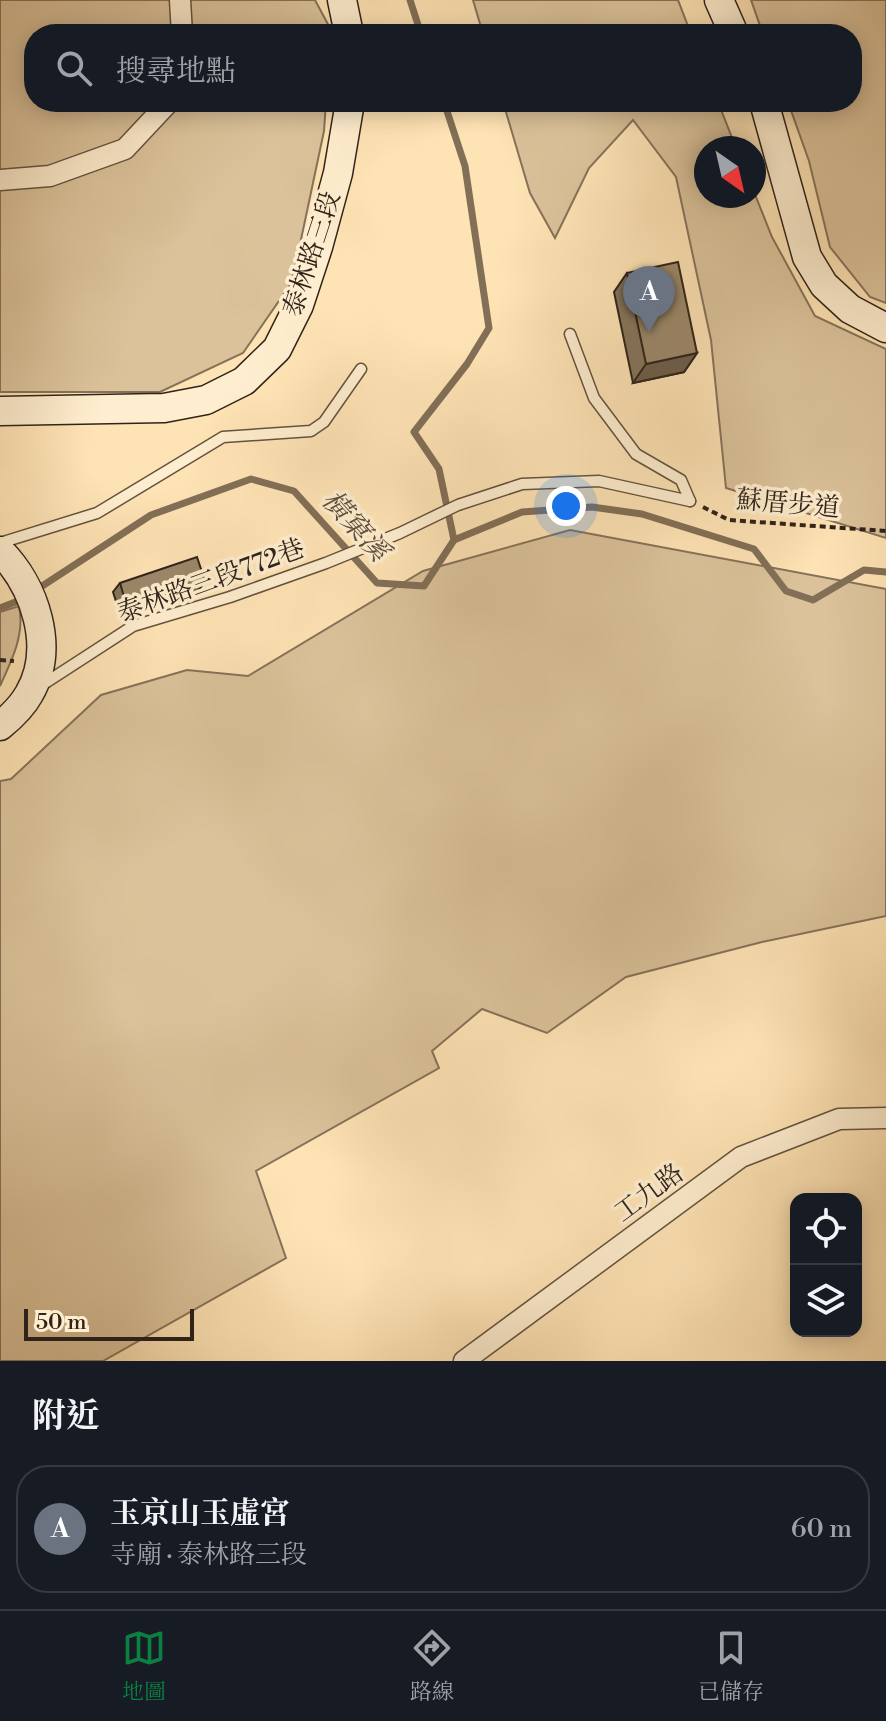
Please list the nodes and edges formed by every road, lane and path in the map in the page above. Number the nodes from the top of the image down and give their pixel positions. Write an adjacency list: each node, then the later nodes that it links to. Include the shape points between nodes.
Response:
1 (180, 0): 4 (street)
2 (342, 0): 5 (main road)
3 (719, 0): 6 (main road)
4 (181, 24)
5 (347, 24)
6 (730, 24)
7 (160, 112): 10 (street, via 125,149 50,176)
8 (348, 112): 14 (main road, 泰林路三段, via 338,173 299,305 277,349 244,381 206,400 164,408)
9 (767, 112): 11 (main road, via 807,257 824,285 850,309)
10 (0, 180)
11 (886, 328)
12 (570, 334): 15 (lane, via 594,398 636,454 681,480)
13 (361, 369): 17 (lane, via 324,422 311,431 223,437 97,513)
14 (0, 411)
15 (690, 501): 16 (path, 蘇厝步道, via 729,520); 18 (lane, 泰林路三段772巷, via 599,481 522,484 458,505 326,563 133,626)
16 (886, 531)
17 (4, 552): 18 (main road, via 37,611 42,638)
18 (30, 693): 19 (main road)
19 (0, 726)
20 (886, 1118): 21 (street, 工九路, via 839,1119 741,1157)
21 (464, 1361)

